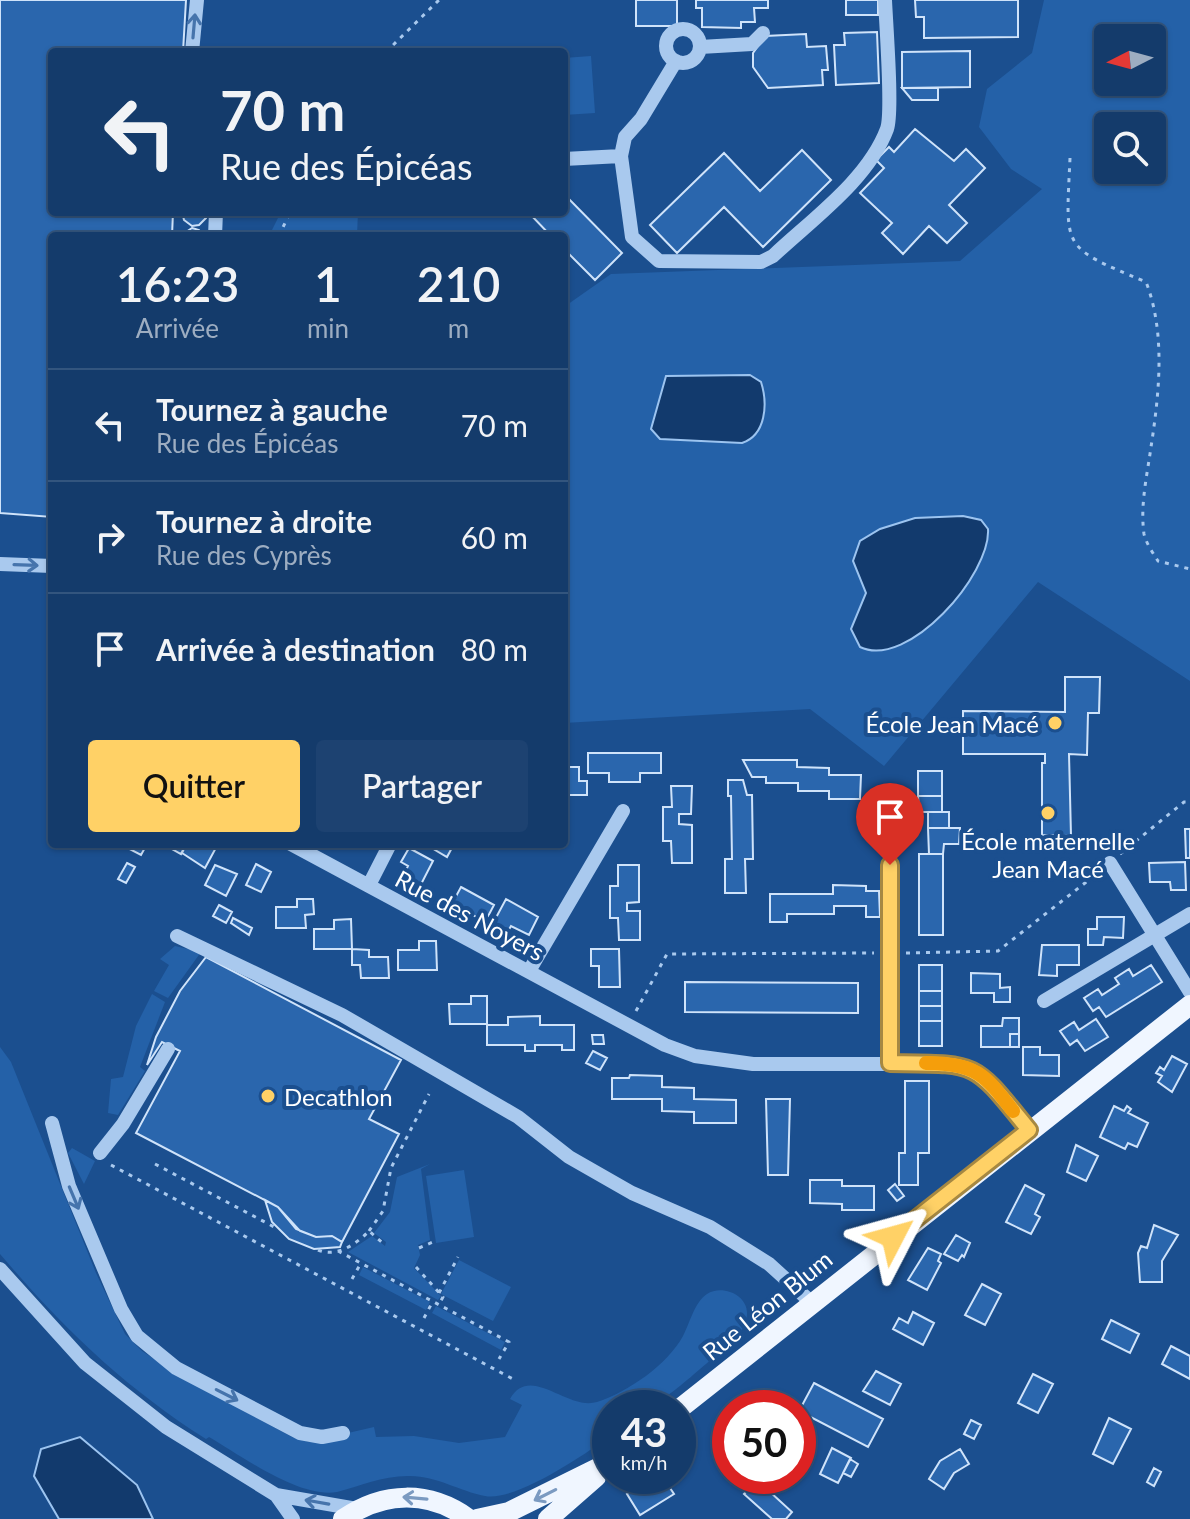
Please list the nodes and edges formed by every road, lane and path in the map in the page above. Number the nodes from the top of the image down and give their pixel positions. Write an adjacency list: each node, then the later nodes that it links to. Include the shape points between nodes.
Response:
1 (197, 0): 6 (street, one-way to 1)
2 (439, 0): 7 (path)
3 (885, 0): 9 (street, via 888,126 844,189 773,256 761,262 659,261 632,237)
4 (763, 33): 5 (street, via 752,44)
5 (700, 47): 8 (street, via 694,58); 8 (street, via 691,31 672,33 667,51)
6 (192, 48)
7 (390, 48)
8 (676, 61): 9 (street, via 625,137)
9 (621, 156): 11 (street)
10 (1070, 158): 14 (path, via 1069,234 1079,250 1146,282 1152,296 1158,399 1144,493 1144,537 1158,561)
11 (568, 159)
12 (0, 564): 13 (street, one-way to 13)
13 (48, 566)
14 (1190, 569)
15 (1190, 802): 19 (path)
16 (623, 811): 26 (street)
17 (299, 848): 21 (street, Rue des Noyers)
18 (388, 848): 21 (street)
19 (1110, 863): 23 (street); 25 (path, via 998,951)
20 (890, 865): 25 (street)
21 (369, 885): 26 (street, Rue des Noyers)
22 (1190, 914): 23 (street)
23 (1155, 935): 27 (street); 28 (street)
24 (177, 936): 53 (street, via 342,1015 518,1117 569,1157 632,1193 710,1227 769,1264)
25 (890, 953): 30 (path, via 667,954); 32 (street)
26 (529, 971): 30 (street, Rue des Noyers)
27 (1190, 992)
28 (1044, 1001)
29 (1190, 1005): 35 (main road, Rue Léon Blum)
30 (628, 1025): 32 (street, Rue des Noyers, via 665,1045 720,1061)
31 (168, 1049): 36 (street)
32 (890, 1063): 35 (street, Rue des Noyers, via 957,1064 975,1070)
33 (429, 1094): 40 (path, via 391,1168 383,1211)
34 (52, 1123): 59 (street, one-way to 59, via 69,1186 137,1336 176,1368 300,1433)
35 (1029, 1130): 53 (main road, Rue Léon Blum)
36 (100, 1153)
37 (155, 1164): 39 (path)
38 (111, 1165): 57 (path)
39 (278, 1229)
40 (369, 1231): 42 (path); 45 (path)
41 (433, 1242): 43 (path)
42 (385, 1245)
43 (419, 1248)
44 (318, 1250): 45 (path)
45 (338, 1251): 47 (path)
46 (458, 1257): 51 (path)
47 (361, 1263): 50 (path); 52 (path)
48 (416, 1267): 51 (path)
49 (0, 1269): 62 (street, via 85,1363 166,1427)
50 (352, 1279)
51 (439, 1293): 54 (path)
52 (433, 1301): 54 (path); 55 (path)
53 (811, 1302): 58 (main road, Rue Léon Blum)
54 (439, 1304): 56 (path, via 509,1342)
55 (424, 1318)
56 (499, 1359)
57 (513, 1379)
58 (696, 1395)
59 (343, 1433)
60 (592, 1472): 66 (main road, one-way to 66, via 509,1512)
61 (592, 1479): 67 (main road)
62 (276, 1495): 63 (street, one-way to 62); 64 (street)
63 (350, 1514): 65 (main road, one-way to 63, via 444,1504 409,1496 374,1502)
64 (293, 1519)
65 (469, 1519)
66 (477, 1519)
67 (548, 1519)

